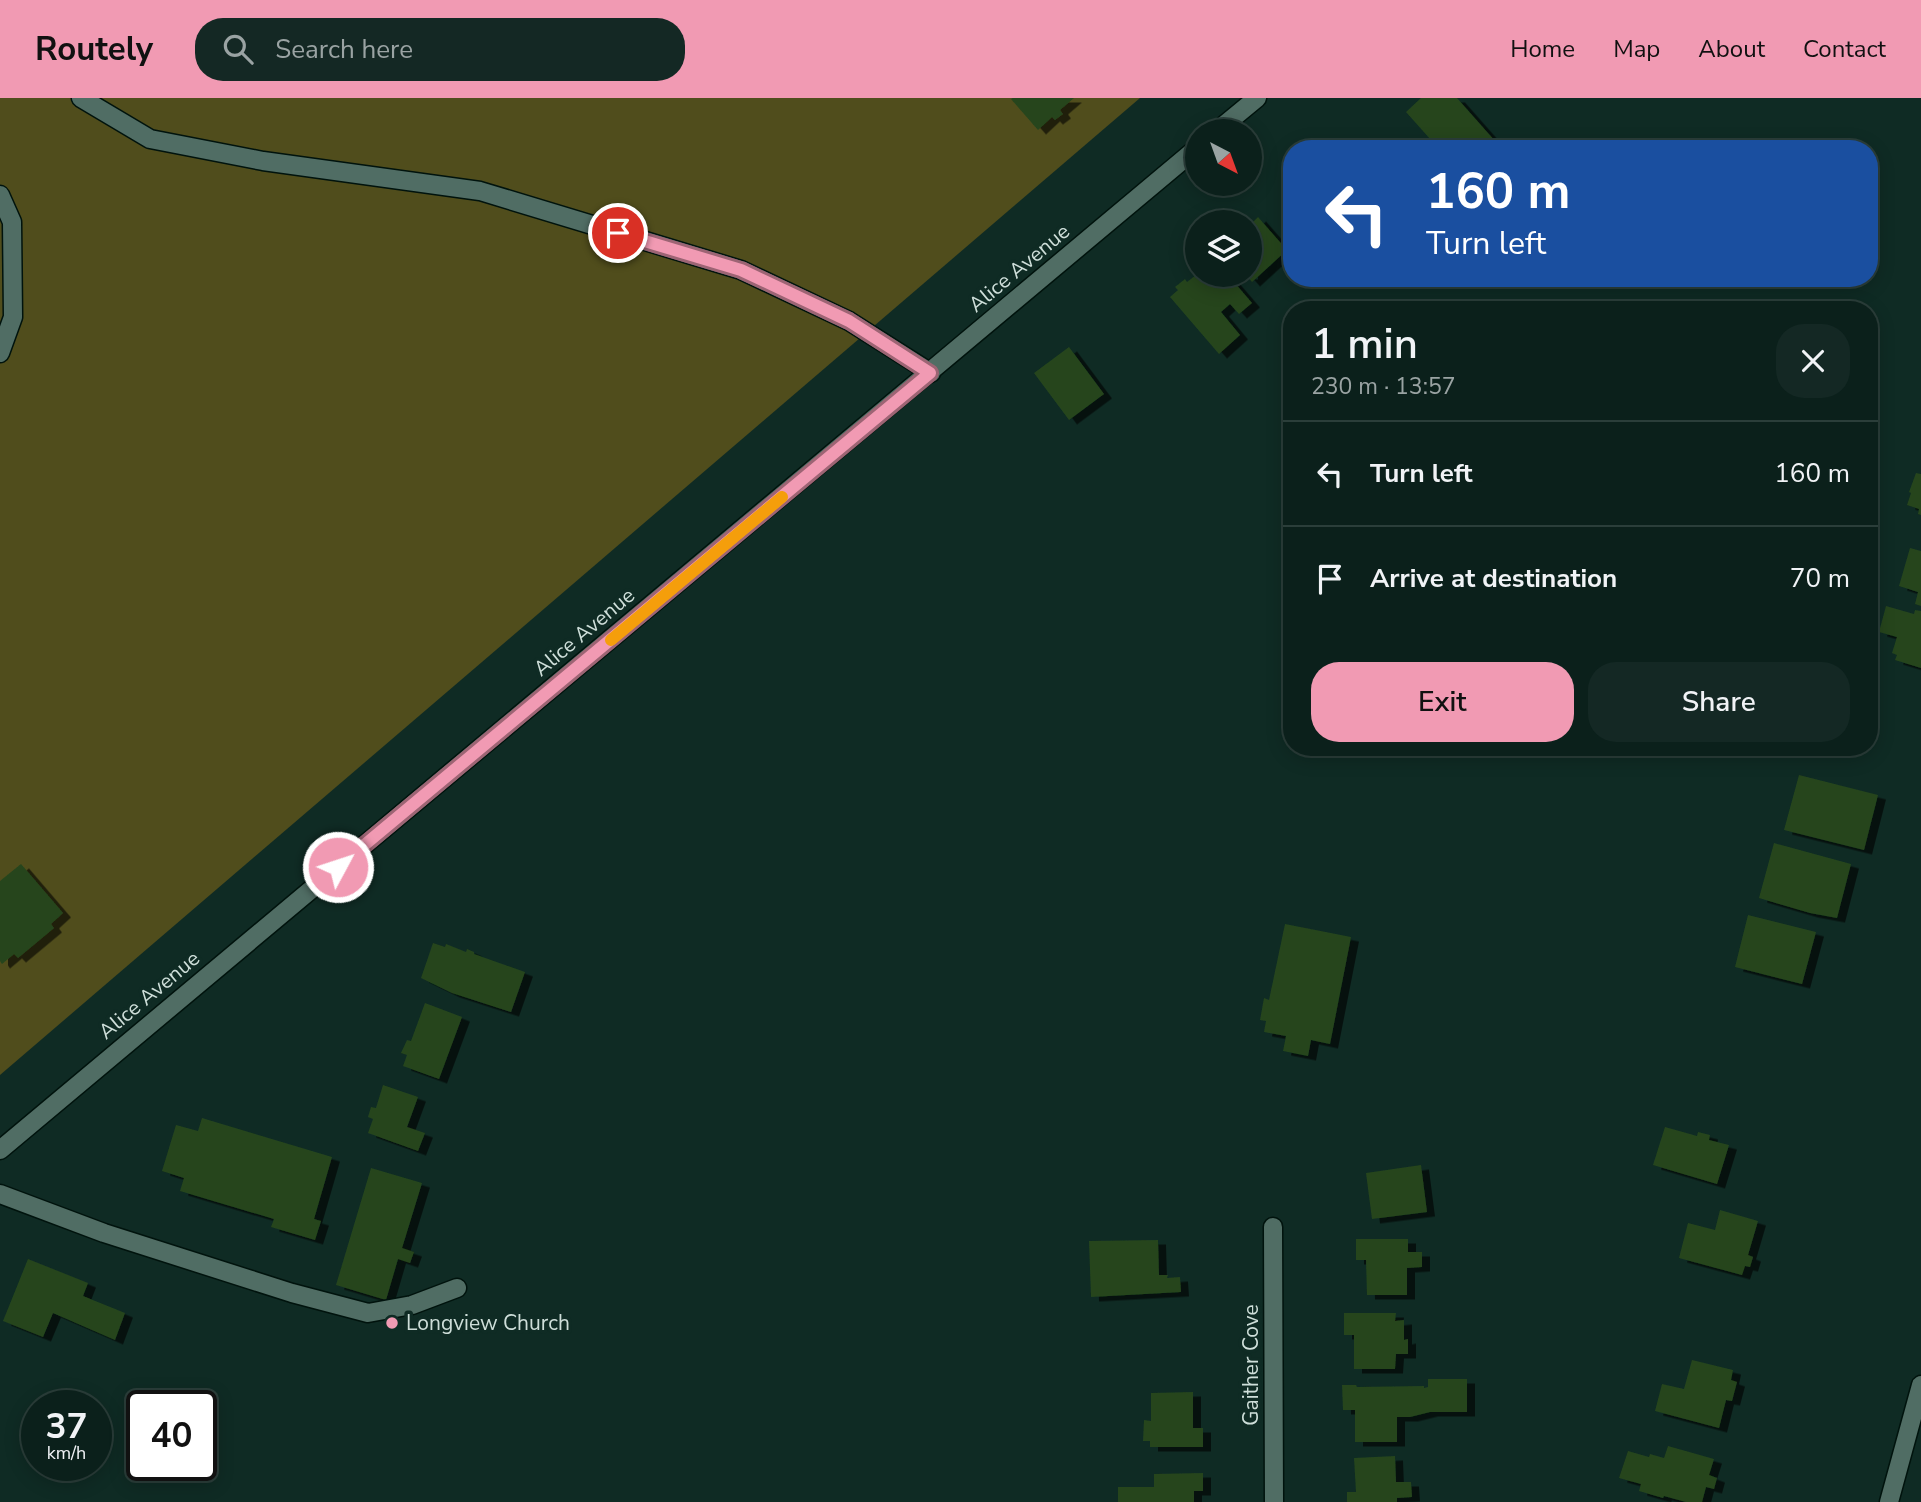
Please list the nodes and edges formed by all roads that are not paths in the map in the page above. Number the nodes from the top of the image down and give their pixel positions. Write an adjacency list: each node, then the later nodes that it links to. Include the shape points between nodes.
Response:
1 (81, 98): 7 (street, via 150,139 263,161 480,191 741,270 849,321)
2 (1257, 98): 3 (street)
3 (1232, 119)
4 (1185, 158): 7 (street, Alice Avenue)
5 (0, 195): 6 (street, via 12,222 13,317)
6 (0, 353)
7 (930, 373): 8 (street, Alice Avenue)
8 (0, 1150)
9 (0, 1194): 11 (street, via 117,1237 368,1313 412,1305)
10 (1273, 1227): 13 (street, Gaither Cove)
11 (457, 1288)
12 (1921, 1385): 14 (street)
13 (1274, 1502)
14 (1889, 1502)

